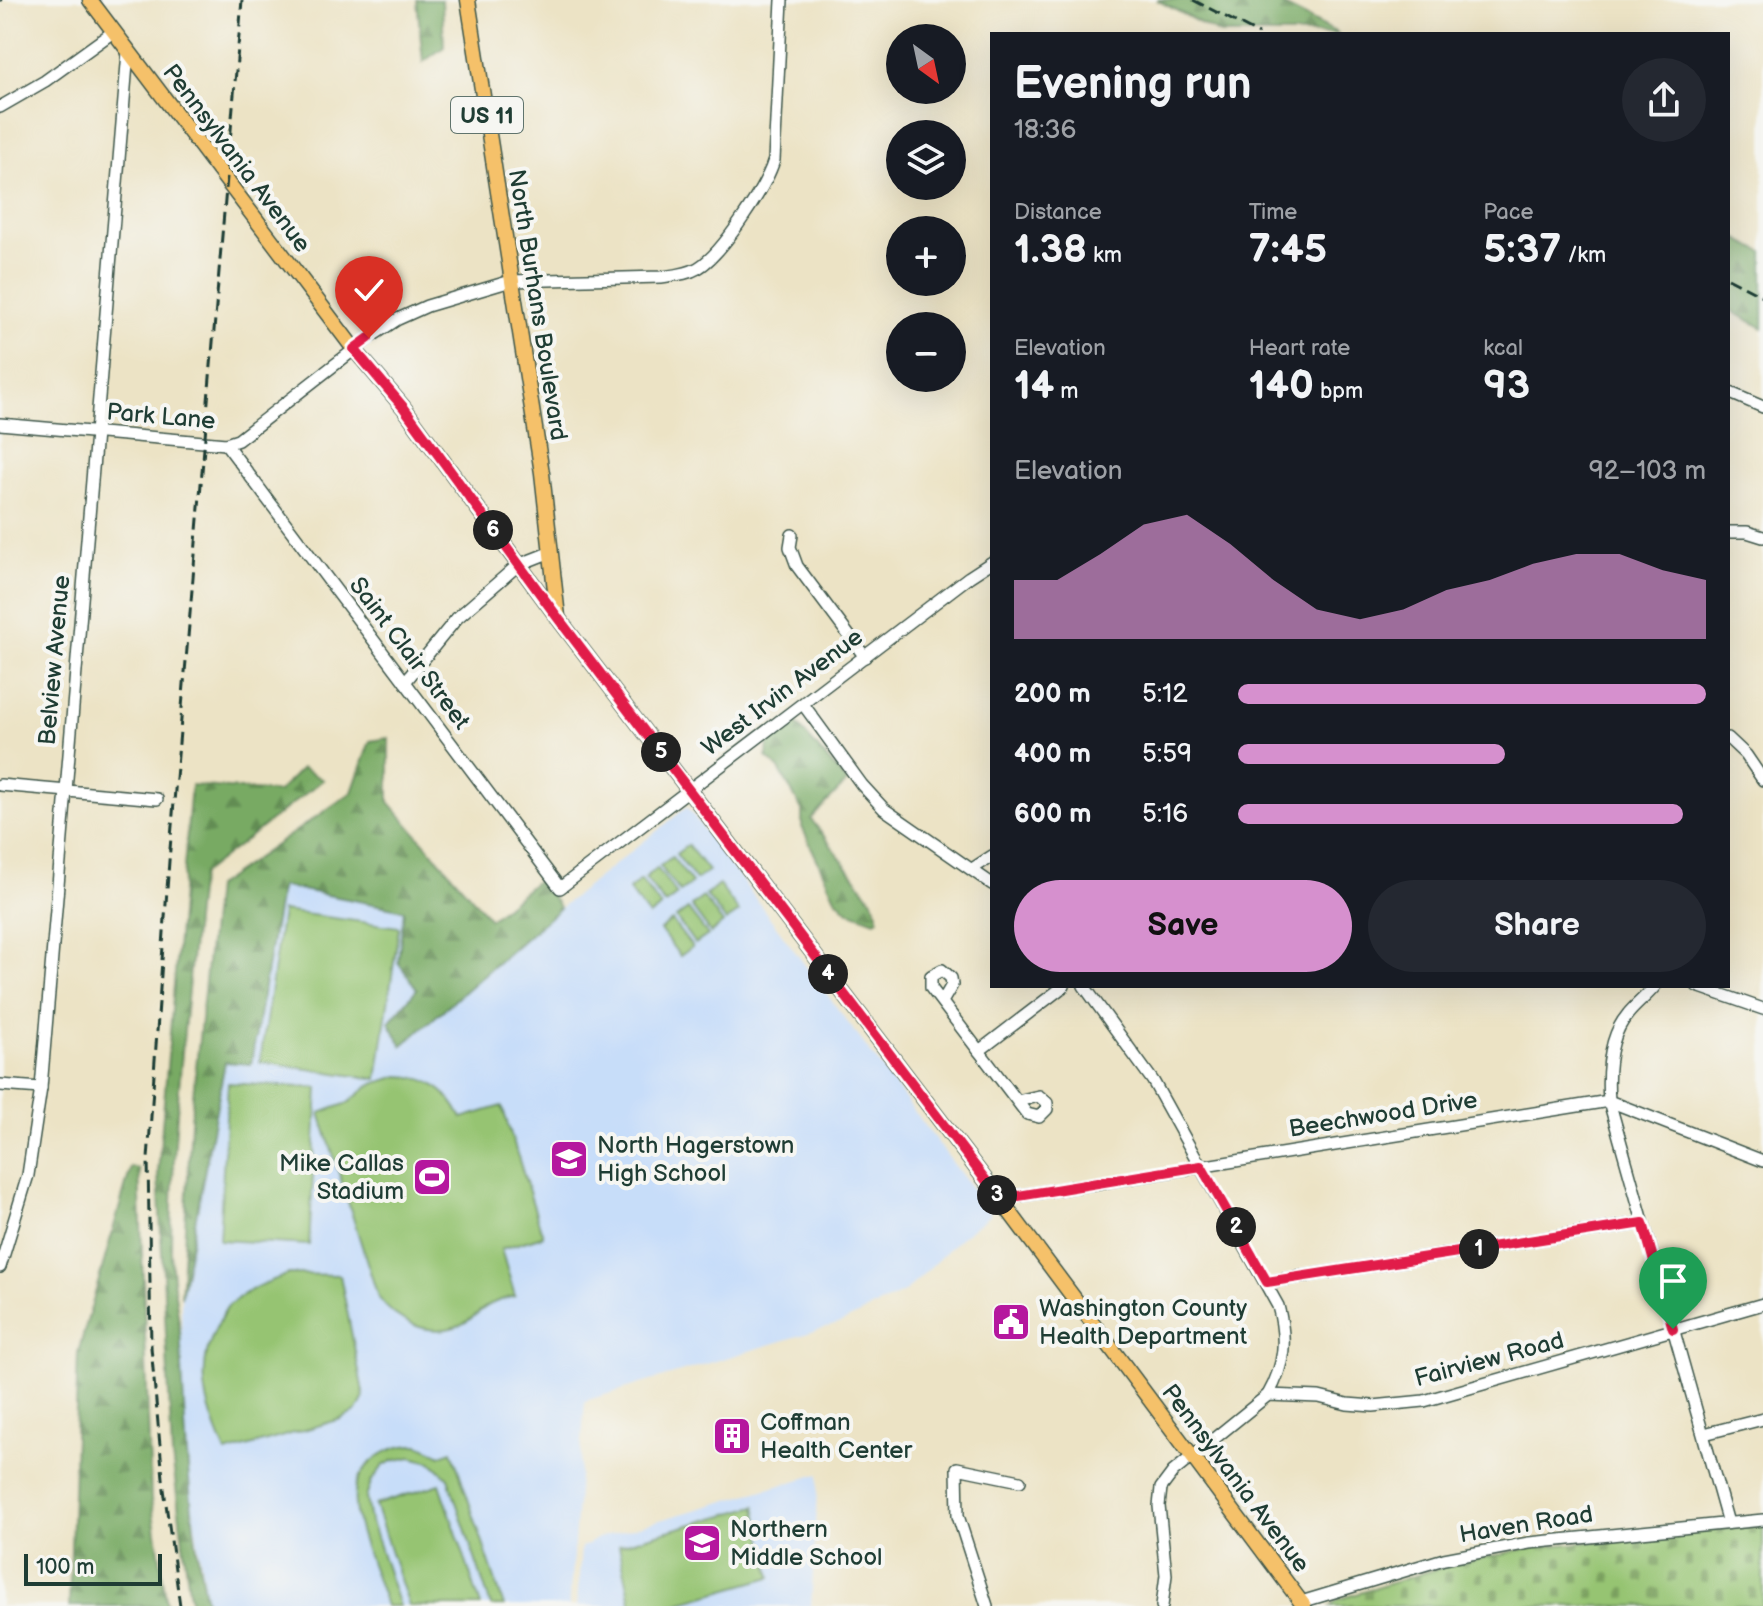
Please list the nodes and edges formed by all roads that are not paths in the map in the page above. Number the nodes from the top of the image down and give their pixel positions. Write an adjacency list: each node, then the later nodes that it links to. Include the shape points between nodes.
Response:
1 (90, 0): 4 (main road, Pennsylvania Avenue)
2 (468, 0): 7 (main road, North Burhans Boulevard / US 11)
3 (782, 0): 7 (street, Park Lane, via 774,160 719,250 683,275)
4 (113, 32): 5 (main road, Pennsylvania Avenue); 6 (street)
5 (128, 52): 8 (main road, Pennsylvania Avenue); 12 (street, Belview Avenue)
6 (0, 107)
7 (511, 281): 8 (street, Park Lane, via 427,306); 17 (main road, North Burhans Boulevard / US 11)
8 (354, 349): 13 (street, Park Lane); 19 (main road, Pennsylvania Avenue, via 404,408)
9 (1730, 393): 10 (street)
10 (1763, 407)
11 (0, 424): 12 (street, Park Lane)
12 (95, 433): 13 (street, Park Lane); 28 (street, Belview Avenue)
13 (226, 444): 22 (street, Saint Clair Street)
14 (1730, 532): 16 (street)
15 (792, 535): 21 (street, via 797,566)
16 (1763, 537)
17 (551, 552): 19 (street); 20 (main road, North Burhans Boulevard / US 11)
18 (990, 563): 21 (street, West Irvin Avenue)
19 (518, 565): 20 (main road, Pennsylvania Avenue); 22 (street, via 457,618)
20 (558, 618): 27 (main road, Pennsylvania Avenue)
21 (865, 657): 23 (street, West Irvin Avenue)
22 (405, 682): 33 (street, Saint Clair Street)
23 (803, 704): 27 (street, West Irvin Avenue); 31 (street, via 884,809)
24 (1730, 740): 25 (street)
25 (1763, 780)
26 (0, 785): 28 (street)
27 (690, 789): 33 (street, West Irvin Avenue); 47 (main road, Pennsylvania Avenue)
28 (65, 790): 29 (street); 42 (street, Belview Avenue)
29 (157, 799)
30 (990, 857): 31 (street)
31 (972, 869): 32 (street)
32 (990, 882)
33 (560, 888)
34 (1061, 988): 40 (street)
35 (1086, 988): 46 (street, via 1138,1058)
36 (1653, 988): 44 (street, via 1616,1032)
37 (1703, 988): 39 (street)
38 (942, 1002): 40 (street)
39 (1763, 1009)
40 (979, 1051): 43 (street)
41 (0, 1085): 42 (street)
42 (41, 1088): 49 (street, Belview Avenue, via 28,1175)
43 (1017, 1101)
44 (1609, 1101): 45 (street); 46 (street, Beechwood Drive); 48 (street)
45 (1763, 1161)
46 (1201, 1166): 47 (street, Beechwood Drive); 50 (street)
47 (1000, 1199): 56 (main road, Pennsylvania Avenue)
48 (1643, 1223): 50 (street); 52 (street)
49 (0, 1267)
50 (1267, 1282): 53 (street, via 1285,1344)
51 (1763, 1304): 52 (street, Fairview Road)
52 (1673, 1329): 53 (street, Fairview Road, via 1424,1401 1373,1406); 55 (street)
53 (1268, 1395): 56 (street)
54 (1763, 1419): 55 (street)
55 (1704, 1434): 59 (street)
56 (1194, 1455): 60 (main road, Pennsylvania Avenue); 62 (street, via 1161,1488 1166,1575)
57 (1020, 1481): 61 (street, via 957,1468 958,1516)
58 (1763, 1520): 59 (street, Haven Road)
59 (1728, 1523): 60 (street, Haven Road, via 1472,1553)
60 (1302, 1604)
61 (987, 1606)
62 (1162, 1606)

